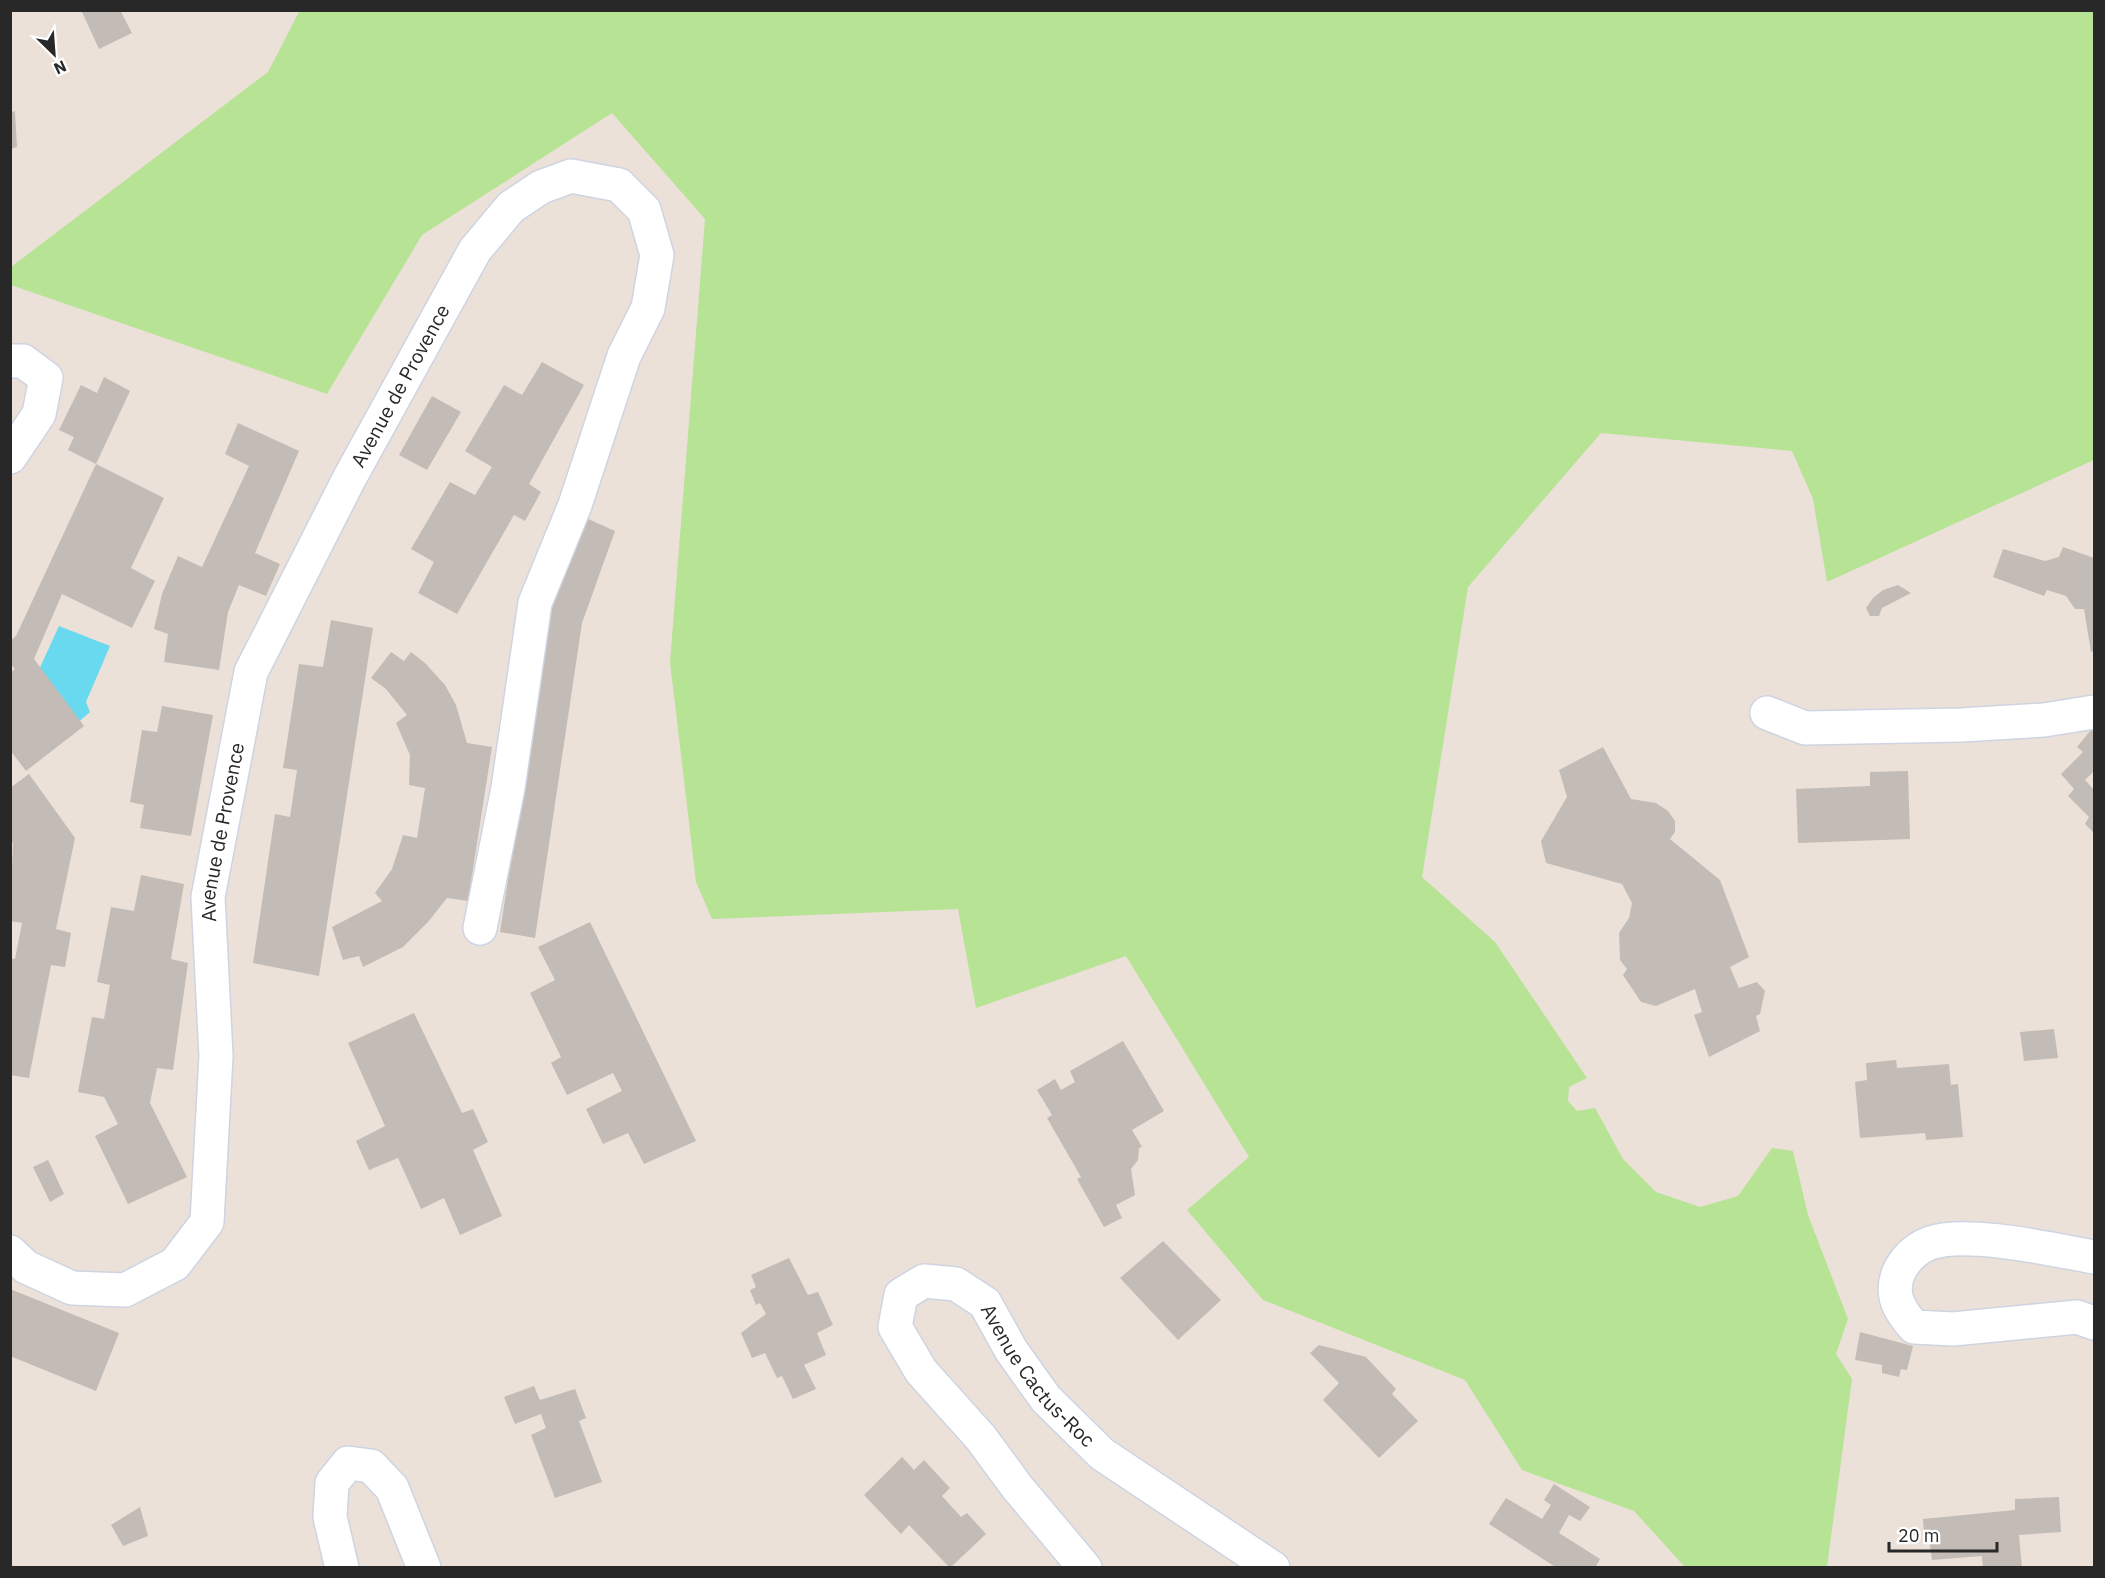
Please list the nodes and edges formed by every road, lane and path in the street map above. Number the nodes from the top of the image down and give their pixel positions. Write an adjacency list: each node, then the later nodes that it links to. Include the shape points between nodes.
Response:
1 (10, 361): 2 (street, via 23,361 46,378 39,414)
2 (10, 457)
3 (2094, 712): 4 (street, via 2044,720 1962,725 1805,728)
4 (1767, 713)
5 (480, 928): 6 (street, Avenue de Provence, via 508,788 535,603 575,505 624,356 648,308 657,255 644,210 619,185 571,176 541,187 511,207 475,249 251,672 208,897 216,1056 207,1222 175,1264 125,1290 72,1288 26,1267)
6 (10, 1252)
7 (2094, 1257): 8 (street, via 2006,1241 1930,1243 1904,1260 1894,1286 1899,1310 1914,1327 1953,1329 2077,1317)
8 (2094, 1323)
9 (342, 1568): 10 (street, via 330,1517 331,1495 332,1483 348,1463 371,1466 392,1488)
10 (424, 1568)
11 (1085, 1568): 12 (street, Avenue Cactus-Roc, via 981,1438 921,1371 895,1327 901,1295 924,1281 956,1284 985,1302 1011,1350 1046,1399 1102,1454)
12 (1273, 1568)

